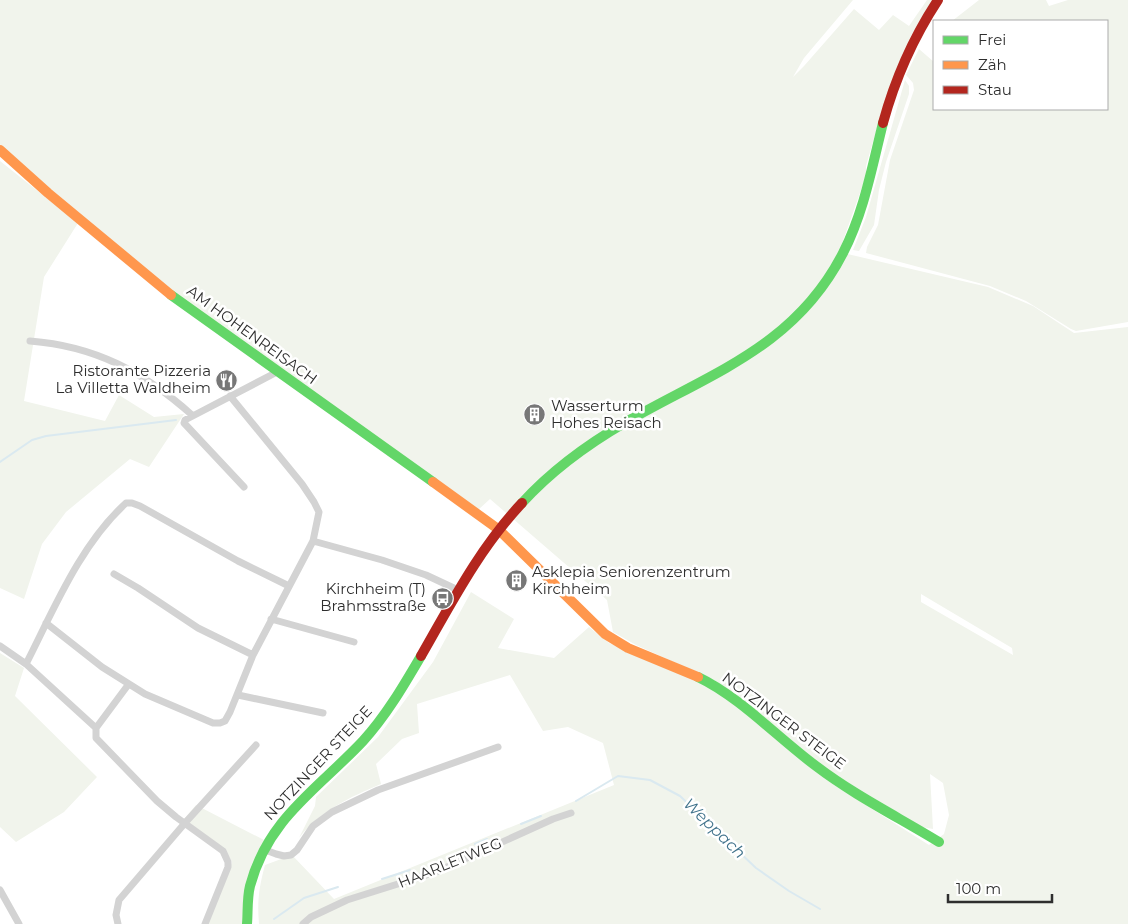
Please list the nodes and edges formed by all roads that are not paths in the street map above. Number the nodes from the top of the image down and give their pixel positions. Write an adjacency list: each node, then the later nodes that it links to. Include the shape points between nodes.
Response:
1 (938, 0): 8 (main road, NOTZINGER STEIGE, via 909,49 894,86 856,224 832,274 815,296 786,327 743,360 605,433 578,451 540,483)
2 (0, 150): 4 (main road, AM HOHENREISACH, via 141,271)
3 (30, 341): 6 (street, via 67,346 118,362 156,386)
4 (277, 372): 5 (street); 8 (main road, AM HOHENREISACH)
5 (230, 396): 6 (street); 9 (street, via 314,502 319,512)
6 (192, 415): 7 (street, via 184,423)
7 (244, 487)
8 (498, 529): 12 (main road, NOTZINGER STEIGE); 27 (main road, NOTZINGER STEIGE, via 605,634 628,648 707,681 816,766)
9 (313, 541): 11 (street); 12 (street, via 426,574)
10 (114, 574): 17 (street, via 198,628)
11 (289, 586): 13 (street); 14 (street, via 140,506 126,503 94,541)
12 (458, 590): 28 (main road, NOTZINGER STEIGE, via 410,676 379,721 348,756 285,816)
13 (271, 619): 15 (street); 17 (street)
14 (46, 623): 18 (street); 19 (street)
15 (354, 642)
16 (0, 646): 18 (street)
17 (253, 656): 20 (street)
18 (26, 664): 22 (street)
19 (128, 685): 20 (street, via 213,723 225,721); 22 (street)
20 (238, 695): 21 (street)
21 (323, 713)
22 (96, 728): 26 (street, via 99,743 157,801)
23 (256, 744): 26 (street)
24 (498, 747): 28 (street, via 378,790 332,812 313,826 291,854 284,856)
25 (571, 813): 34 (street, HAARLETWEG, via 436,872 347,900)
26 (185, 823): 31 (street, via 119,900); 32 (street, via 223,851 228,862 223,882)
27 (939, 842)
28 (263, 849): 33 (main road, NOTZINGER STEIGE, via 250,888)
29 (0, 890): 30 (street)
30 (19, 924)
31 (118, 924)
32 (204, 924)
33 (247, 924)
34 (303, 924)

